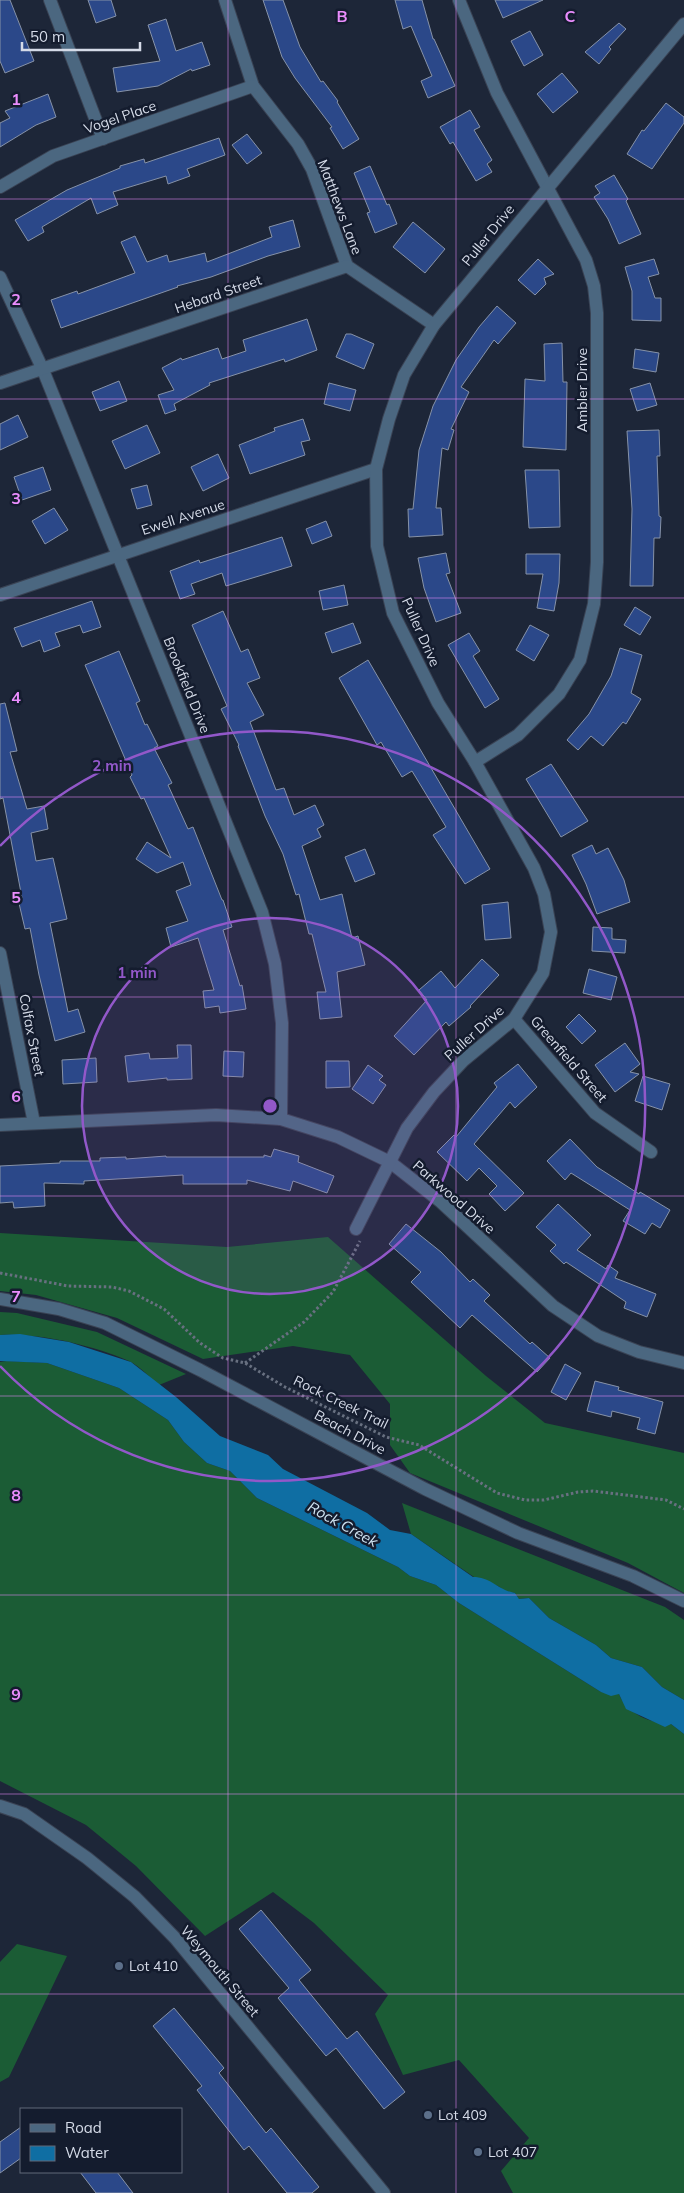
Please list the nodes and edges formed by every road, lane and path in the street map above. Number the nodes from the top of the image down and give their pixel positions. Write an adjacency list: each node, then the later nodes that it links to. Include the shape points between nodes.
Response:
1 (50, 0): 6 (street)
2 (225, 0): 5 (street, Matthews Lane)
3 (459, 0): 7 (street, Ambler Drive, via 497,93)
4 (684, 24): 7 (street, Puller Drive)
5 (253, 86): 6 (street, Vogel Place); 9 (street, Matthews Lane, via 298,144 312,169)
6 (103, 139): 8 (street, Vogel Place, via 53,156)
7 (548, 186): 11 (street, Puller Drive); 17 (street, Ambler Drive, via 586,260 594,286 597,313 598,562 594,604 580,660 559,694 518,735)
8 (0, 187)
9 (347, 266): 11 (street); 12 (street, Hebard Street)
10 (0, 277): 12 (street, Brookfield Drive)
11 (434, 324): 14 (street, Puller Drive, via 404,375)
12 (43, 370): 13 (street, Hebard Street); 15 (street, Brookfield Drive)
13 (0, 383)
14 (376, 469): 15 (street, Ewell Avenue); 17 (street, Puller Drive, via 377,546 393,613 438,703)
15 (119, 554): 16 (street, Ewell Avenue); 20 (street, Brookfield Drive, via 262,912 275,964 282,1023)
16 (0, 595)
17 (475, 762): 19 (street, Puller Drive, via 534,868 544,894 551,932 543,973)
18 (0, 953): 21 (street, Colfax Street)
19 (514, 1019): 23 (street, Greenfield Street, via 595,1113); 24 (street, Puller Drive, via 464,1060 434,1092 407,1128)
20 (281, 1119): 21 (street, Parkwood Drive, via 216,1115); 24 (street, Parkwood Drive, via 338,1137)
21 (34, 1123): 22 (street, Parkwood Drive)
22 (0, 1125)
23 (651, 1152)
24 (390, 1162): 25 (street, Puller Drive); 29 (street, Parkwood Drive, via 441,1202 553,1306 598,1336 639,1352)
25 (360, 1231): 28 (path, via 333,1292 304,1322)
26 (0, 1273): 28 (path, Rock Creek Trail, via 68,1286 112,1287 130,1291 164,1309 211,1351 223,1358)
27 (0, 1299): 31 (street, Beach Drive, via 59,1308 105,1323 424,1489 518,1533 633,1576)
28 (245, 1363): 30 (path, Rock Creek Trail, via 386,1437 419,1445 497,1493 525,1500 544,1500 594,1491 658,1499)
29 (684, 1363)
30 (684, 1509)
31 (684, 1601)
32 (0, 1806): 33 (street, Weymouth Street, via 24,1814 135,1897 175,1938)
33 (384, 2193)

